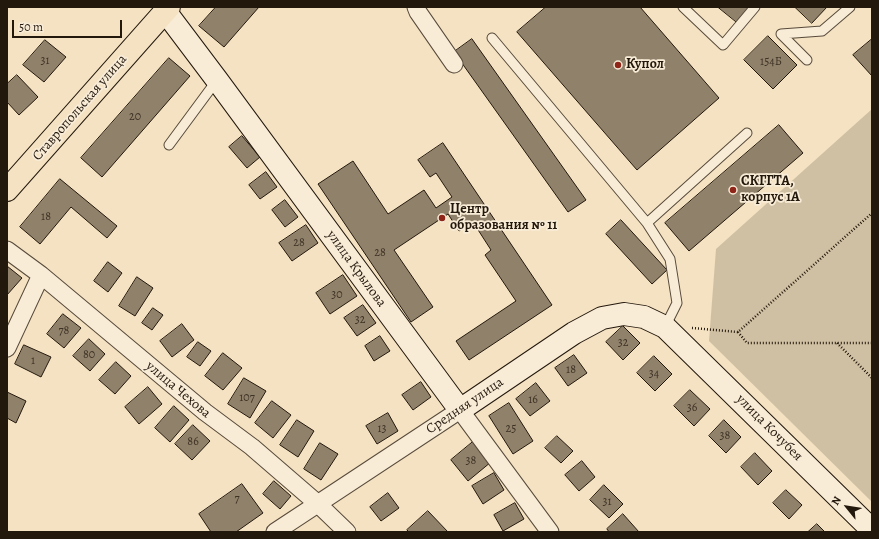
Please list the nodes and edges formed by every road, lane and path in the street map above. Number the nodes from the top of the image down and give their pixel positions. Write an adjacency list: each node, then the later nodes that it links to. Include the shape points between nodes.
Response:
1 (416, 7): 8 (street)
2 (683, 7): 3 (lane, via 723,45)
3 (755, 7)
4 (850, 7): 7 (lane, via 822,31 781,34)
5 (165, 8): 9 (street, улица Крылова); 12 (highway, Ставропольская улица)
6 (492, 38): 14 (lane)
7 (807, 60)
8 (454, 64)
9 (217, 80): 11 (lane); 23 (street, улица Крылова)
10 (747, 133): 14 (lane)
11 (169, 144)
12 (7, 190)
13 (872, 213): 18 (path)
14 (647, 223): 17 (lane, via 670,259 678,303)
15 (7, 250): 16 (street, улица Чехова)
16 (41, 275): 21 (street); 24 (street, улица Чехова)
17 (665, 327): 18 (path); 23 (street, Средняя улица, via 644,317 624,314 602,318 574,333); 25 (street, улица Кочубея)
18 (738, 332): 19 (path, via 747,343)
19 (837, 343): 20 (path); 22 (path)
20 (872, 343)
21 (7, 348)
22 (872, 378)
23 (460, 410): 24 (street, Средняя улица); 28 (street, улица Крылова)
24 (318, 504): 26 (street, Средняя улица); 27 (street, улица Чехова)
25 (872, 530)
26 (275, 532)
27 (347, 532)
28 (550, 532)

